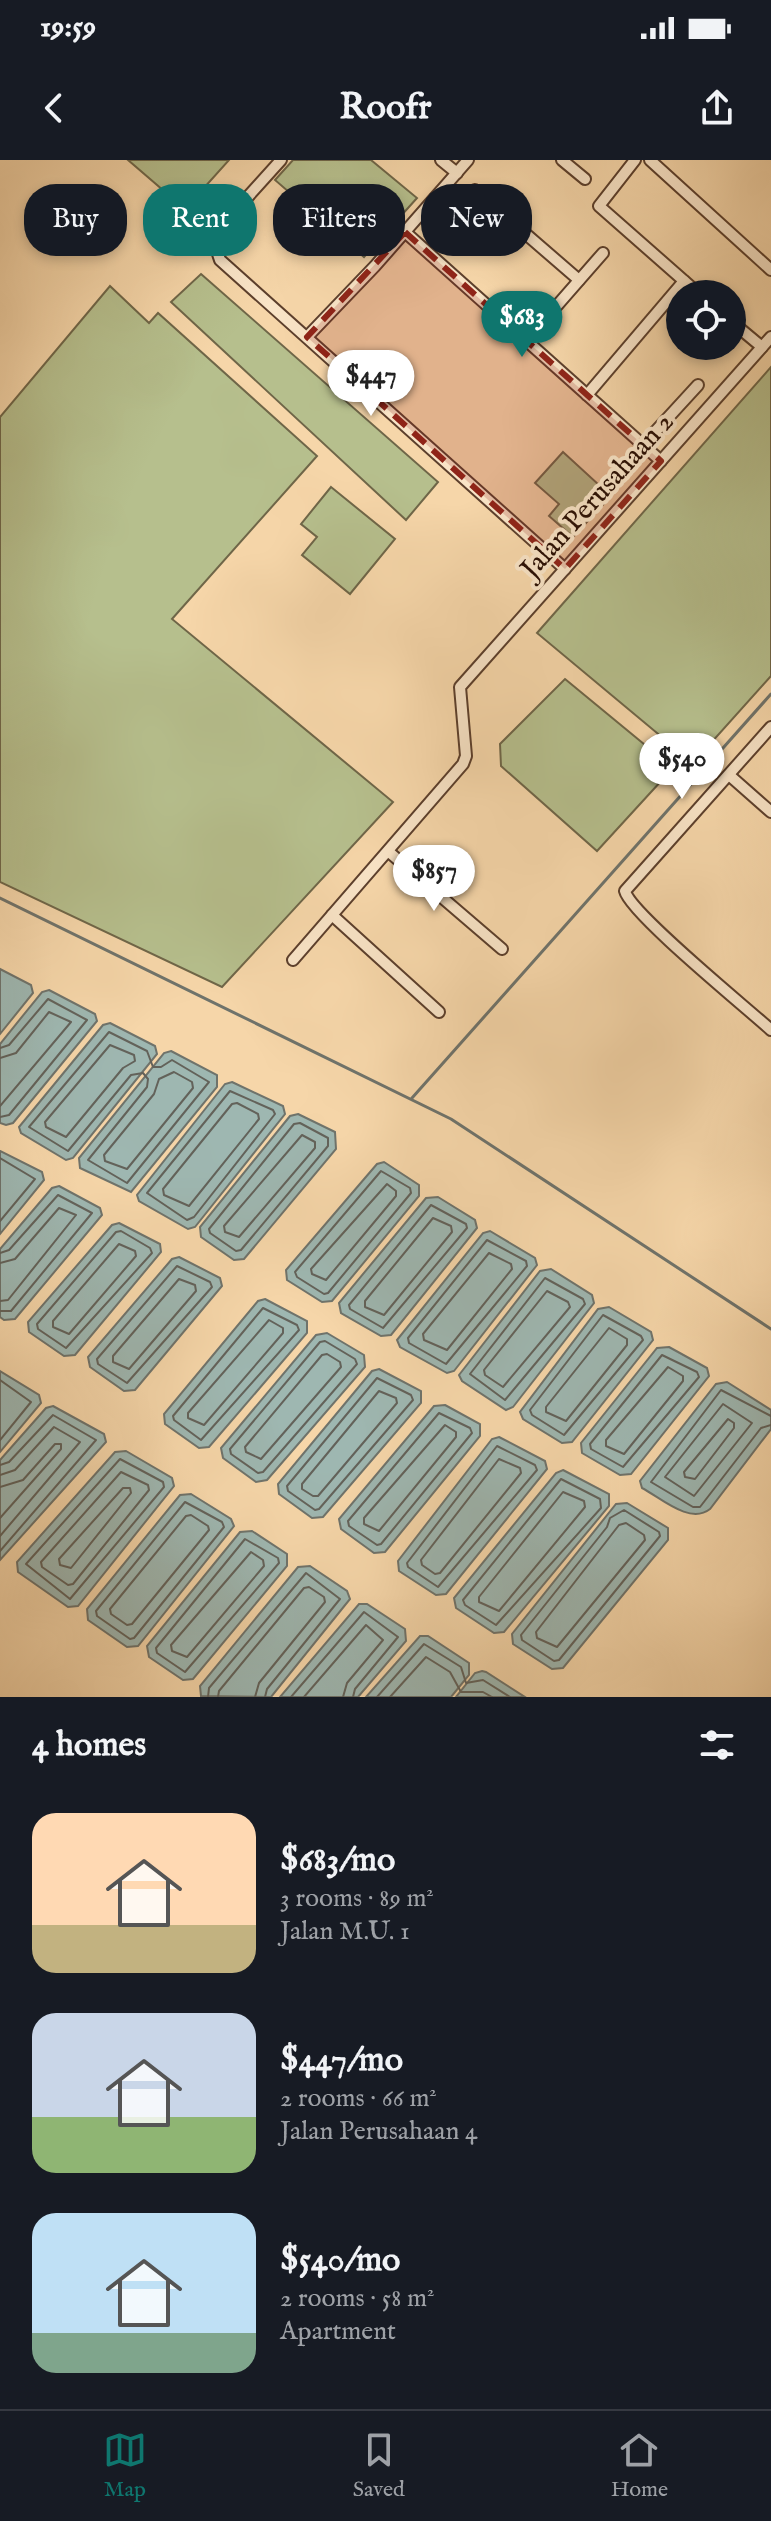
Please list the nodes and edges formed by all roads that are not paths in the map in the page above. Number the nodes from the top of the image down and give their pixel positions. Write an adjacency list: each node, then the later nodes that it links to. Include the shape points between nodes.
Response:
1 (281, 160): 18 (street, via 216,232 215,245 220,260)
2 (441, 160): 7 (street)
3 (468, 160): 7 (street)
4 (562, 160): 8 (street)
5 (635, 160): 15 (street, via 600,202 602,210)
6 (650, 160): 13 (street)
7 (457, 173): 9 (street)
8 (585, 179)
9 (405, 232): 20 (street)
10 (532, 239): 14 (street)
11 (603, 253): 14 (street)
12 (383, 256): 18 (street)
13 (771, 270)
14 (579, 280): 20 (street)
15 (683, 280)
16 (666, 302): 23 (street)
17 (746, 334): 21 (street)
18 (307, 337): 26 (street)
19 (771, 337): 21 (street, Jalan Perusahaan 2)
20 (526, 341): 23 (street)
21 (762, 347): 25 (street, Jalan Perusahaan 2)
22 (698, 385): 24 (street)
23 (587, 395): 24 (street)
24 (643, 445): 25 (street)
25 (661, 461): 26 (street, Jalan Perusahaan 2)
26 (565, 569): 30 (street, Jalan Perusahaan 2, via 460,687 463,764)
27 (771, 727): 28 (street)
28 (729, 775): 29 (street); 35 (street, via 628,884 625,895)
29 (771, 812)
30 (389, 852): 31 (street); 32 (street)
31 (332, 915): 33 (street); 34 (street)
32 (502, 949)
33 (293, 960)
34 (439, 1012)
35 (771, 1030)

